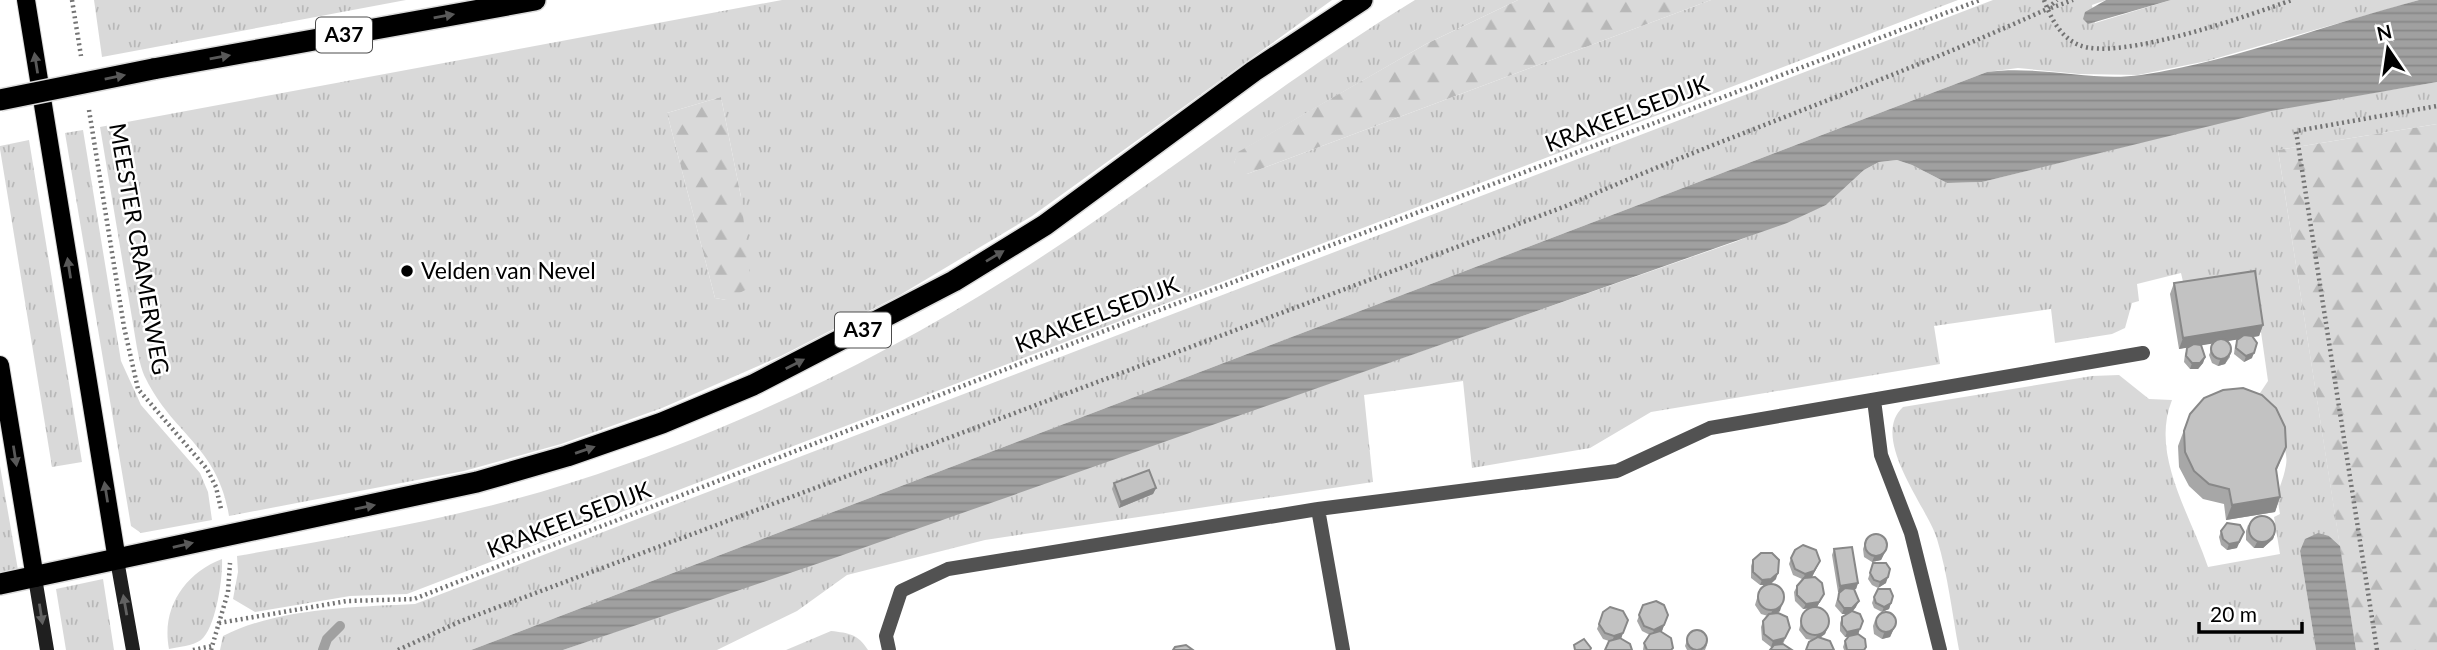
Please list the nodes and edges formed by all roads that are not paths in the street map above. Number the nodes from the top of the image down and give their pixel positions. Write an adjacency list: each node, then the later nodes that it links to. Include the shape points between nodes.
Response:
1 (26, 0): 9 (main road, one-way to 1)
2 (535, 0): 4 (highway, A37, one-way to 2, bridge)
3 (1362, 0): 9 (highway, A37, one-way to 3, via 490,479 662,423 753,385 942,287 1045,225 1254,71)
4 (0, 100)
5 (2143, 353): 7 (lane)
6 (0, 365): 10 (main road, one-way to 10)
7 (1874, 400): 8 (lane, via 1710,428 1617,471); 16 (lane, via 1881,455 1911,533)
8 (1318, 509): 14 (lane, via 948,569 901,591 886,636); 15 (lane)
9 (117, 560): 10 (highway, A37); 13 (main road, one-way to 9)
10 (35, 578): 11 (highway, A37); 12 (main road, one-way to 12)
11 (0, 584)
12 (47, 650)
13 (133, 650)
14 (889, 650)
15 (1343, 650)
16 (1940, 650)

